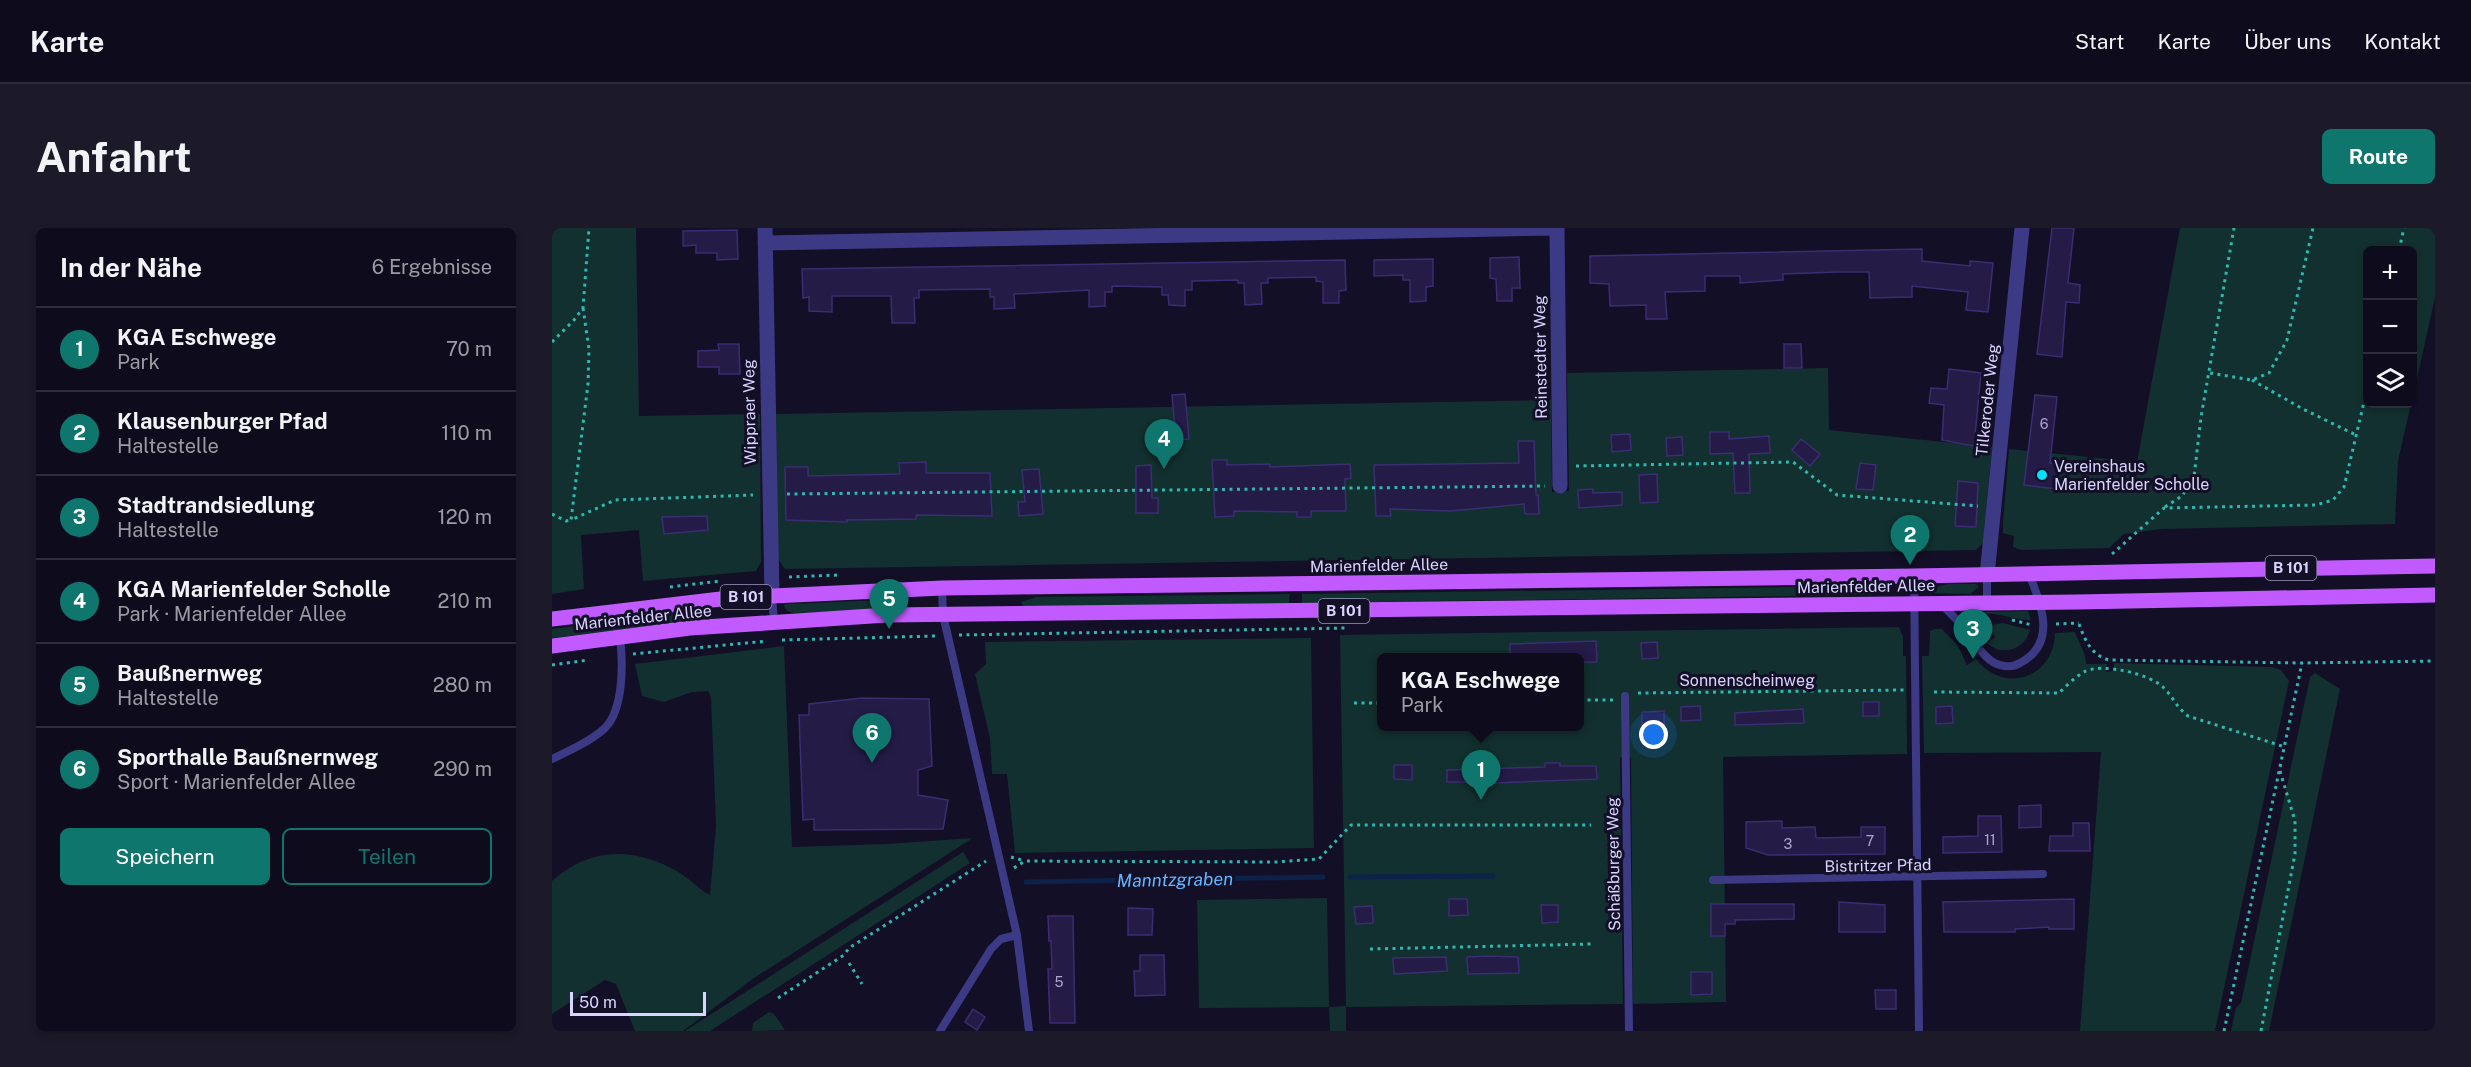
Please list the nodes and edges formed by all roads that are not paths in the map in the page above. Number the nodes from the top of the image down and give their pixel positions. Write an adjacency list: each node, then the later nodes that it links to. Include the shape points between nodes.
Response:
1 (1556, 228): 3 (street); 4 (street, Reinstedter Weg)
2 (2022, 228): 7 (street, Tilkeroder Weg)
3 (765, 236): 11 (street, Wippraer Weg)
4 (1560, 486)
5 (2435, 566): 6 (main road, Marienfelder Allee / B 101)
6 (2029, 574): 7 (main road, Marienfelder Allee / B 101); 13 (lane)
7 (1987, 575): 8 (main road, Marienfelder Allee / B 101); 12 (lane)
8 (1914, 576): 9 (main road, Marienfelder Allee / B 101); 14 (lane)
9 (942, 588): 11 (main road, Marienfelder Allee / B 101); 16 (lane)
10 (2435, 595): 13 (main road, Marienfelder Allee / B 101)
11 (772, 596): 17 (main road, Marienfelder Allee / B 101); 18 (lane)
12 (1988, 602): 13 (main road, Marienfelder Allee / B 101); 15 (main road, Marienfelder Allee / B 101)
13 (2040, 602): 15 (lane, via 2044,624 2040,647 2017,665 2003,667 1990,660 1954,615)
14 (1915, 603): 15 (main road, Marienfelder Allee / B 101); 16 (main road, Marienfelder Allee / B 101); 24 (lane)
15 (1939, 603)
16 (943, 615): 18 (main road, Marienfelder Allee / B 101); 26 (lane)
17 (552, 619)
18 (774, 623): 19 (main road, Marienfelder Allee / B 101)
19 (620, 637): 20 (main road, Marienfelder Allee / B 101); 22 (lane, via 622,655 616,708 606,727)
20 (552, 645)
21 (1625, 696): 29 (lane, Schäßburger Weg)
22 (552, 759)
23 (2043, 874): 24 (lane, Bistritzer Pfad)
24 (1917, 878): 25 (lane, Bistritzer Pfad); 30 (lane)
25 (1713, 880)
26 (1017, 935): 27 (lane, via 1001,939 991,949); 28 (lane)
27 (940, 1031)
28 (1029, 1031)
29 (1629, 1031)
30 (1918, 1031)

